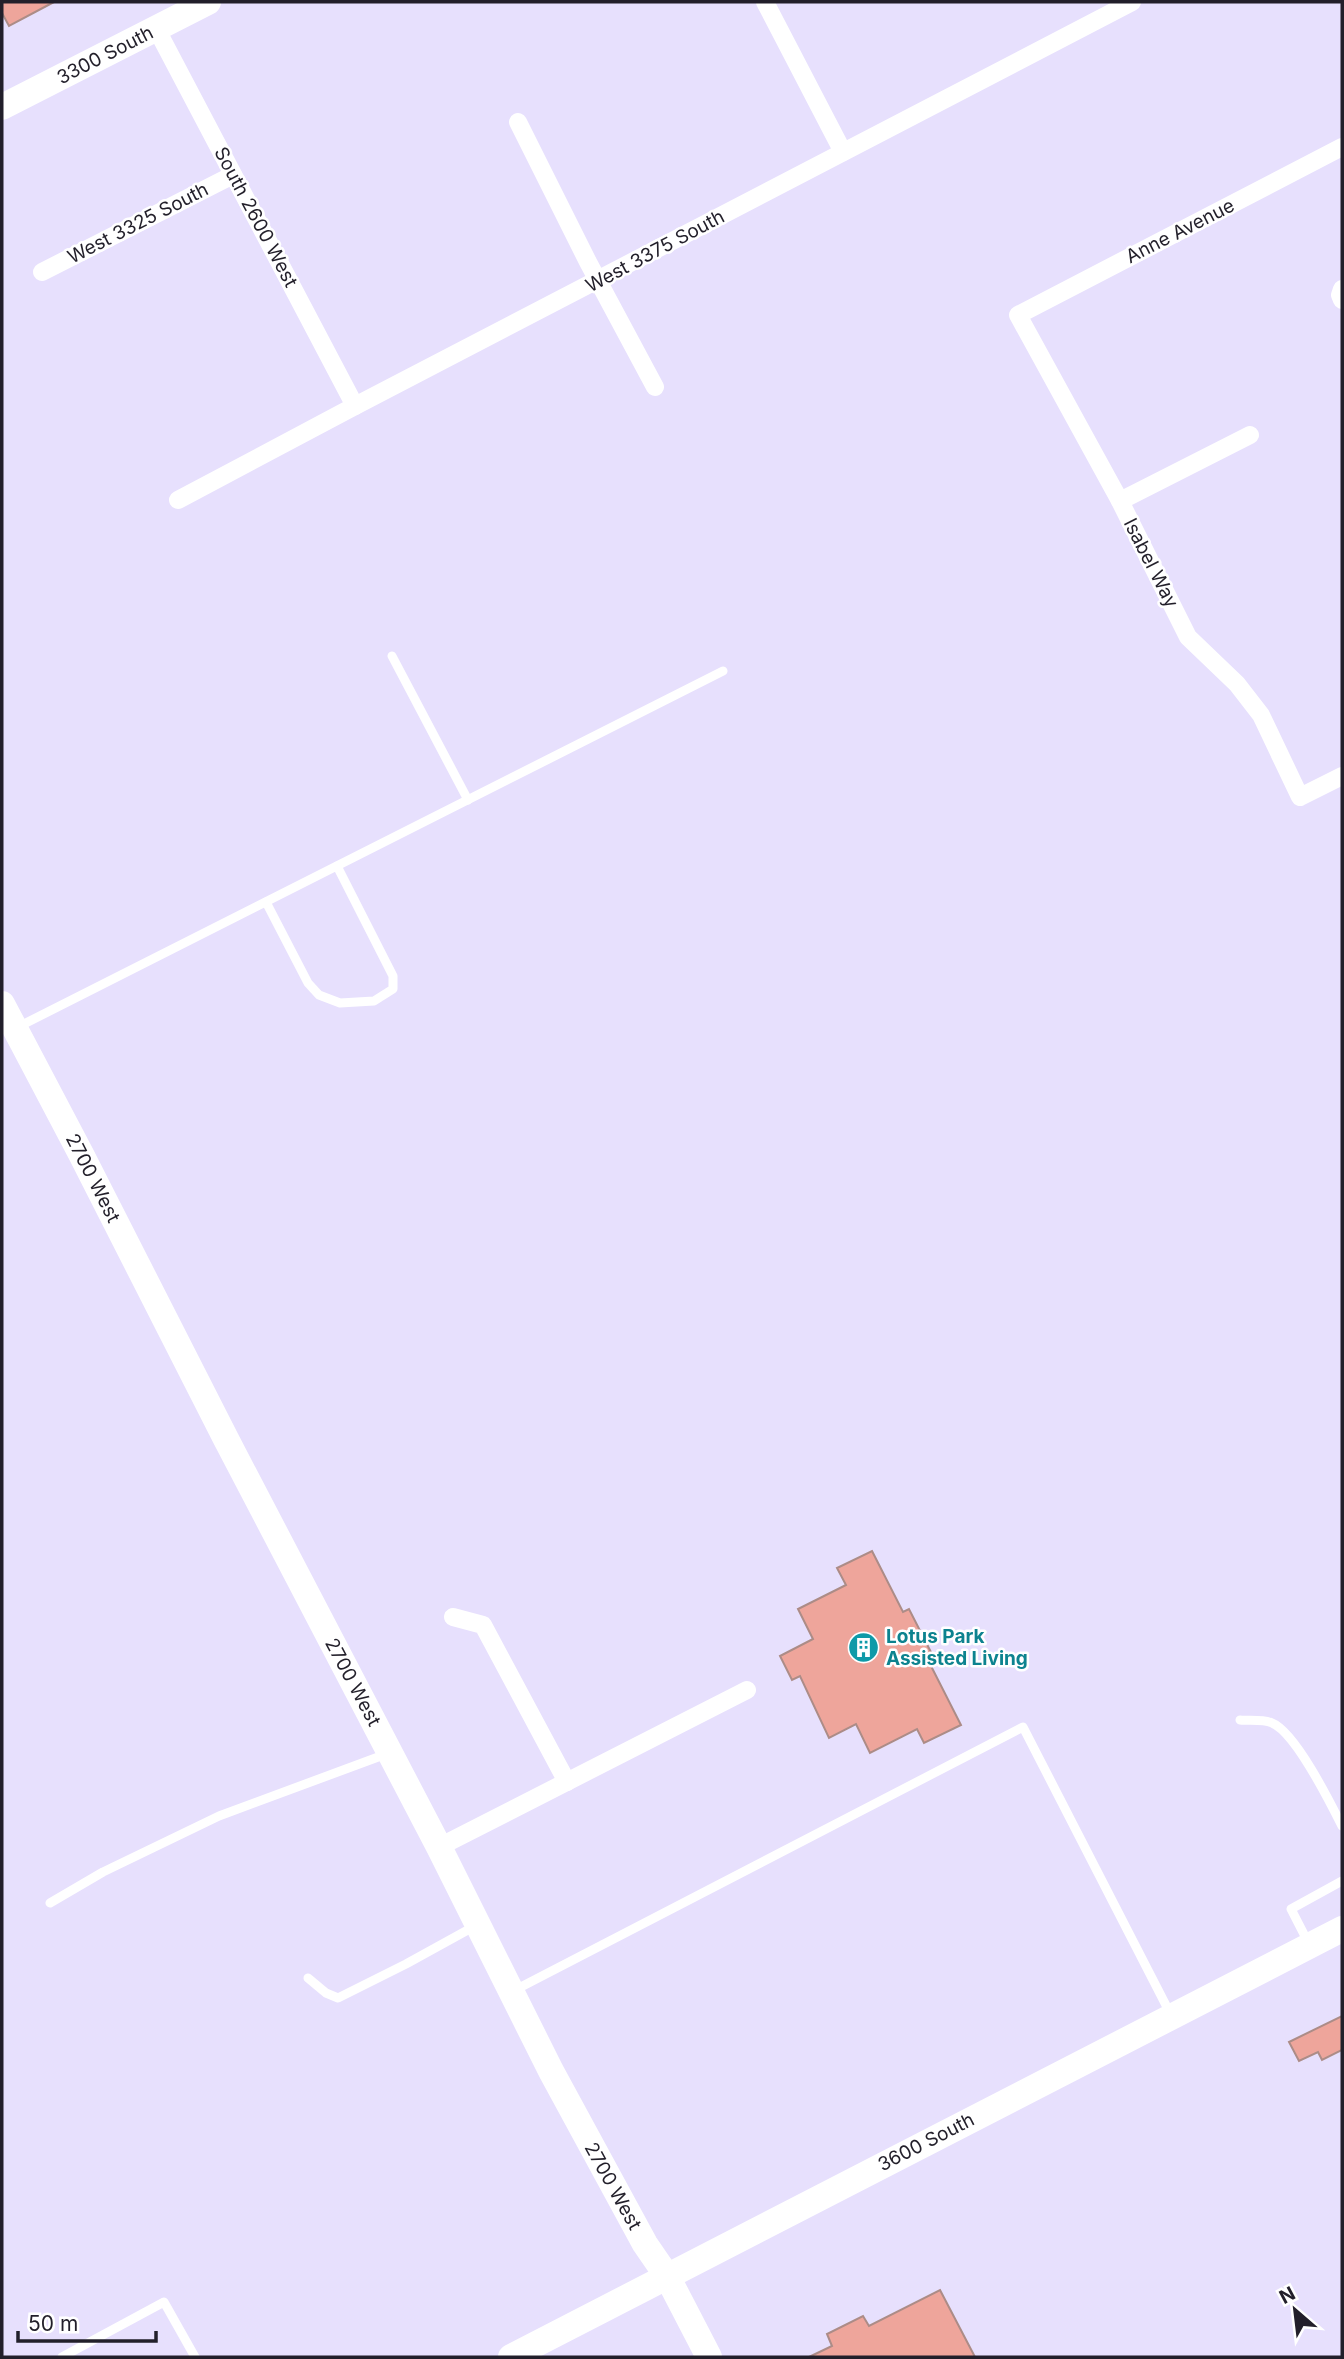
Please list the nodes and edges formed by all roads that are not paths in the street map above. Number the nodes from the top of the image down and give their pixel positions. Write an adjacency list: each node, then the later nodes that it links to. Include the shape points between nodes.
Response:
1 (208, 2): 4 (street, 3300 South)
2 (765, 2): 8 (street)
3 (1132, 2): 8 (street, West 3375 South)
4 (156, 28): 5 (street, 3300 South); 9 (street, South 2600 West)
5 (2, 107)
6 (518, 122): 11 (street)
7 (1342, 147): 14 (street, Anne Avenue)
8 (843, 152): 11 (street, West 3375 South)
9 (233, 175): 10 (street, West 3325 South); 16 (street, South 2600 West)
10 (42, 272)
11 (598, 281): 15 (street); 16 (street, West 3375 South)
12 (1342, 289): 13 (street)
13 (1342, 300)
14 (1018, 315): 19 (street, Isabel Way)
15 (655, 387)
16 (355, 406): 18 (street, West 3375 South)
17 (1250, 435): 19 (street)
18 (178, 500)
19 (1120, 501): 22 (street, Isabel Way, via 1188,637 1237,684 1261,715 1300,797)
20 (392, 656): 23 (lane)
21 (723, 671): 23 (lane)
22 (1342, 776)
23 (468, 800): 24 (lane)
24 (337, 866): 25 (lane); 25 (lane, via 393,976 393,989 374,1001 340,1003 319,995 308,983)
25 (266, 902): 27 (lane)
26 (2, 1004): 27 (street, 2700 West)
27 (15, 1029): 31 (street, 2700 West)
28 (453, 1617): 32 (street, via 483,1625)
29 (747, 1689): 32 (street)
30 (1240, 1720): 33 (lane, via 1270,1722 1285,1730)
31 (390, 1753): 34 (street, 2700 West); 36 (lane, via 219,1816)
32 (567, 1782): 34 (street)
33 (1342, 1826)
34 (439, 1847): 37 (street, 2700 West)
35 (1342, 1881): 39 (lane, via 1291,1909)
36 (50, 1903)
37 (477, 1925): 40 (lane, via 338,1998); 41 (street, 2700 West)
38 (1342, 1929): 39 (street, 3600 South)
39 (1309, 1946): 42 (street, 3600 South)
40 (308, 1978)
41 (511, 1992): 42 (lane, via 1023,1727); 43 (street, 2700 West, via 645,2244)
42 (1172, 2016): 43 (street, 3600 South)
43 (667, 2276): 46 (street, 3600 South); 47 (street, 2700 West)
44 (62, 2357): 45 (lane, via 164,2302)
45 (195, 2357)
46 (511, 2357)
47 (709, 2357)

